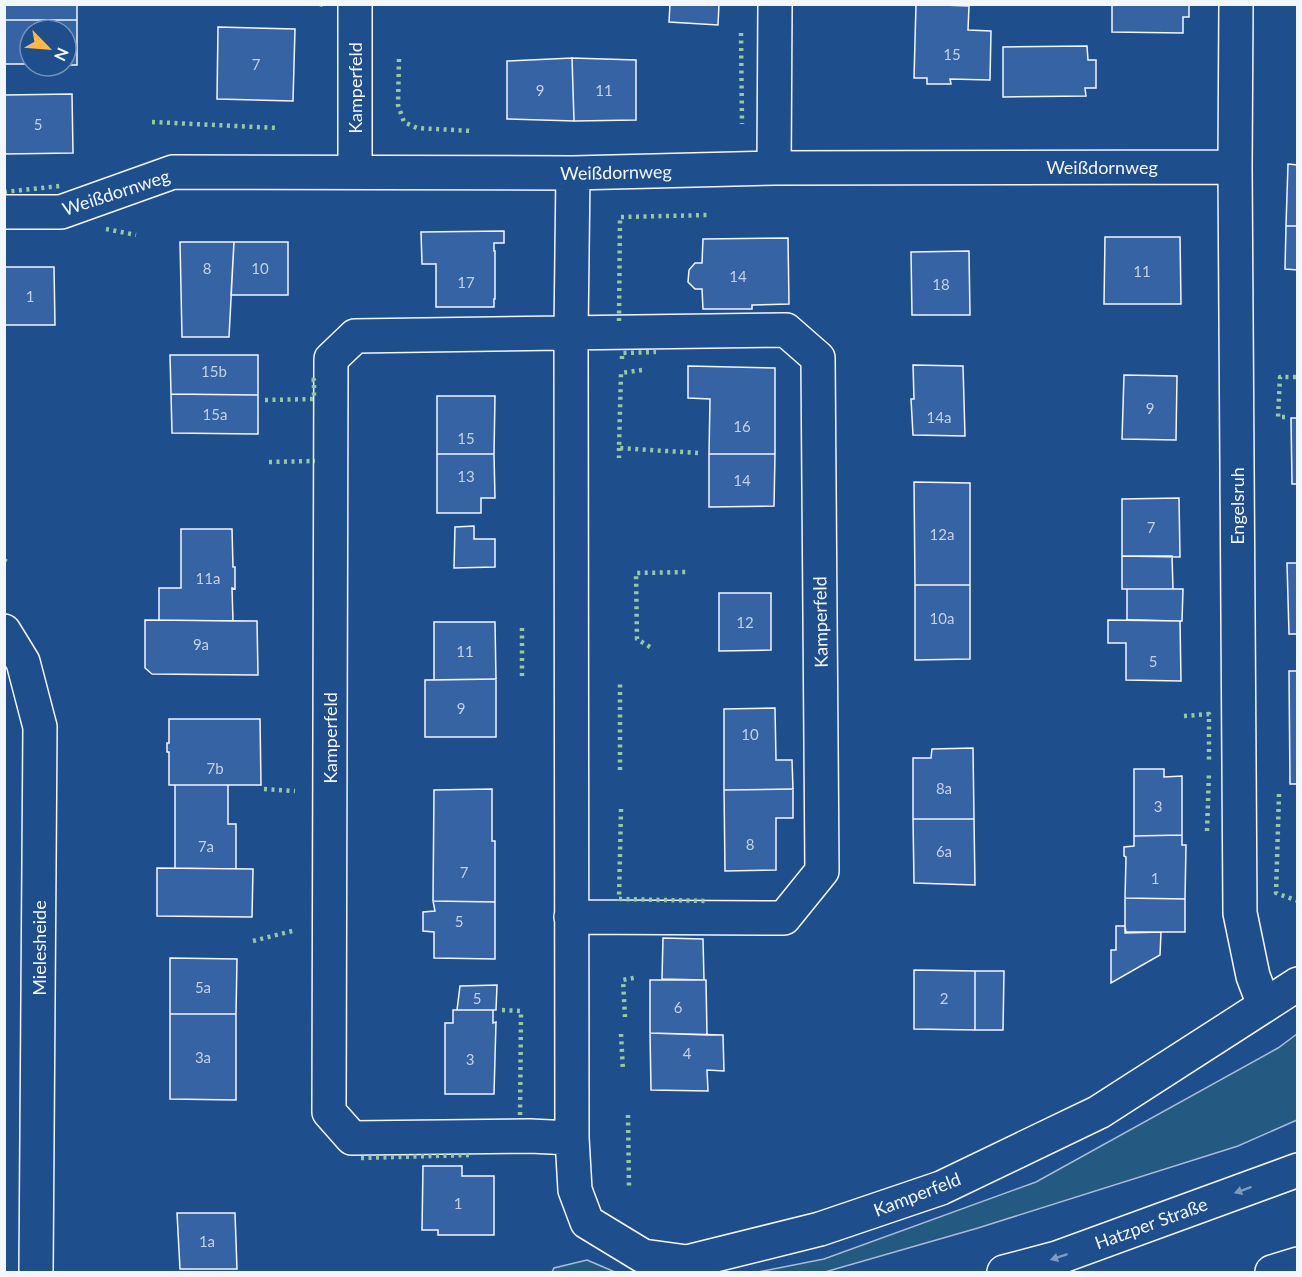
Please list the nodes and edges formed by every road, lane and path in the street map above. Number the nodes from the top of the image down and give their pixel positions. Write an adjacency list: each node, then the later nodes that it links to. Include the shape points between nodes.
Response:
1 (356, 4): 6 (street, Kamperfeld)
2 (775, 4): 5 (street)
3 (1236, 4): 4 (street, Engelsruh)
4 (1235, 167): 5 (street, Weißdornweg); 13 (street, Engelsruh, via 1240,913 1253,976)
5 (774, 168): 7 (street, Weißdornweg)
6 (356, 172): 7 (street, Weißdornweg); 8 (street, Weißdornweg, via 173,172 61,212)
7 (573, 173): 9 (street, Kamperfeld)
8 (4, 212)
9 (571, 333): 11 (street, Kamperfeld); 11 (street, Kamperfeld, via 786,330 818,358 822,871 784,918); 14 (street, Kamperfeld, via 354,336 331,359 329,1112 352,1138)
10 (4, 631): 17 (street, Mielesheide, via 23,662 40,727)
11 (571, 917): 14 (street, Kamperfeld)
12 (1298, 984): 13 (street, Kamperfeld)
13 (1264, 1005): 14 (street, Kamperfeld, via 1099,1112 941,1188 820,1229 687,1262 644,1256 587,1222 575,1190)
14 (572, 1138)
15 (1298, 1170): 18 (street, Hatzper Straße, one-way to 18, via 1057,1258)
16 (1298, 1264): 19 (street)
17 (36, 1272)
18 (1004, 1272)
19 (1272, 1272)

